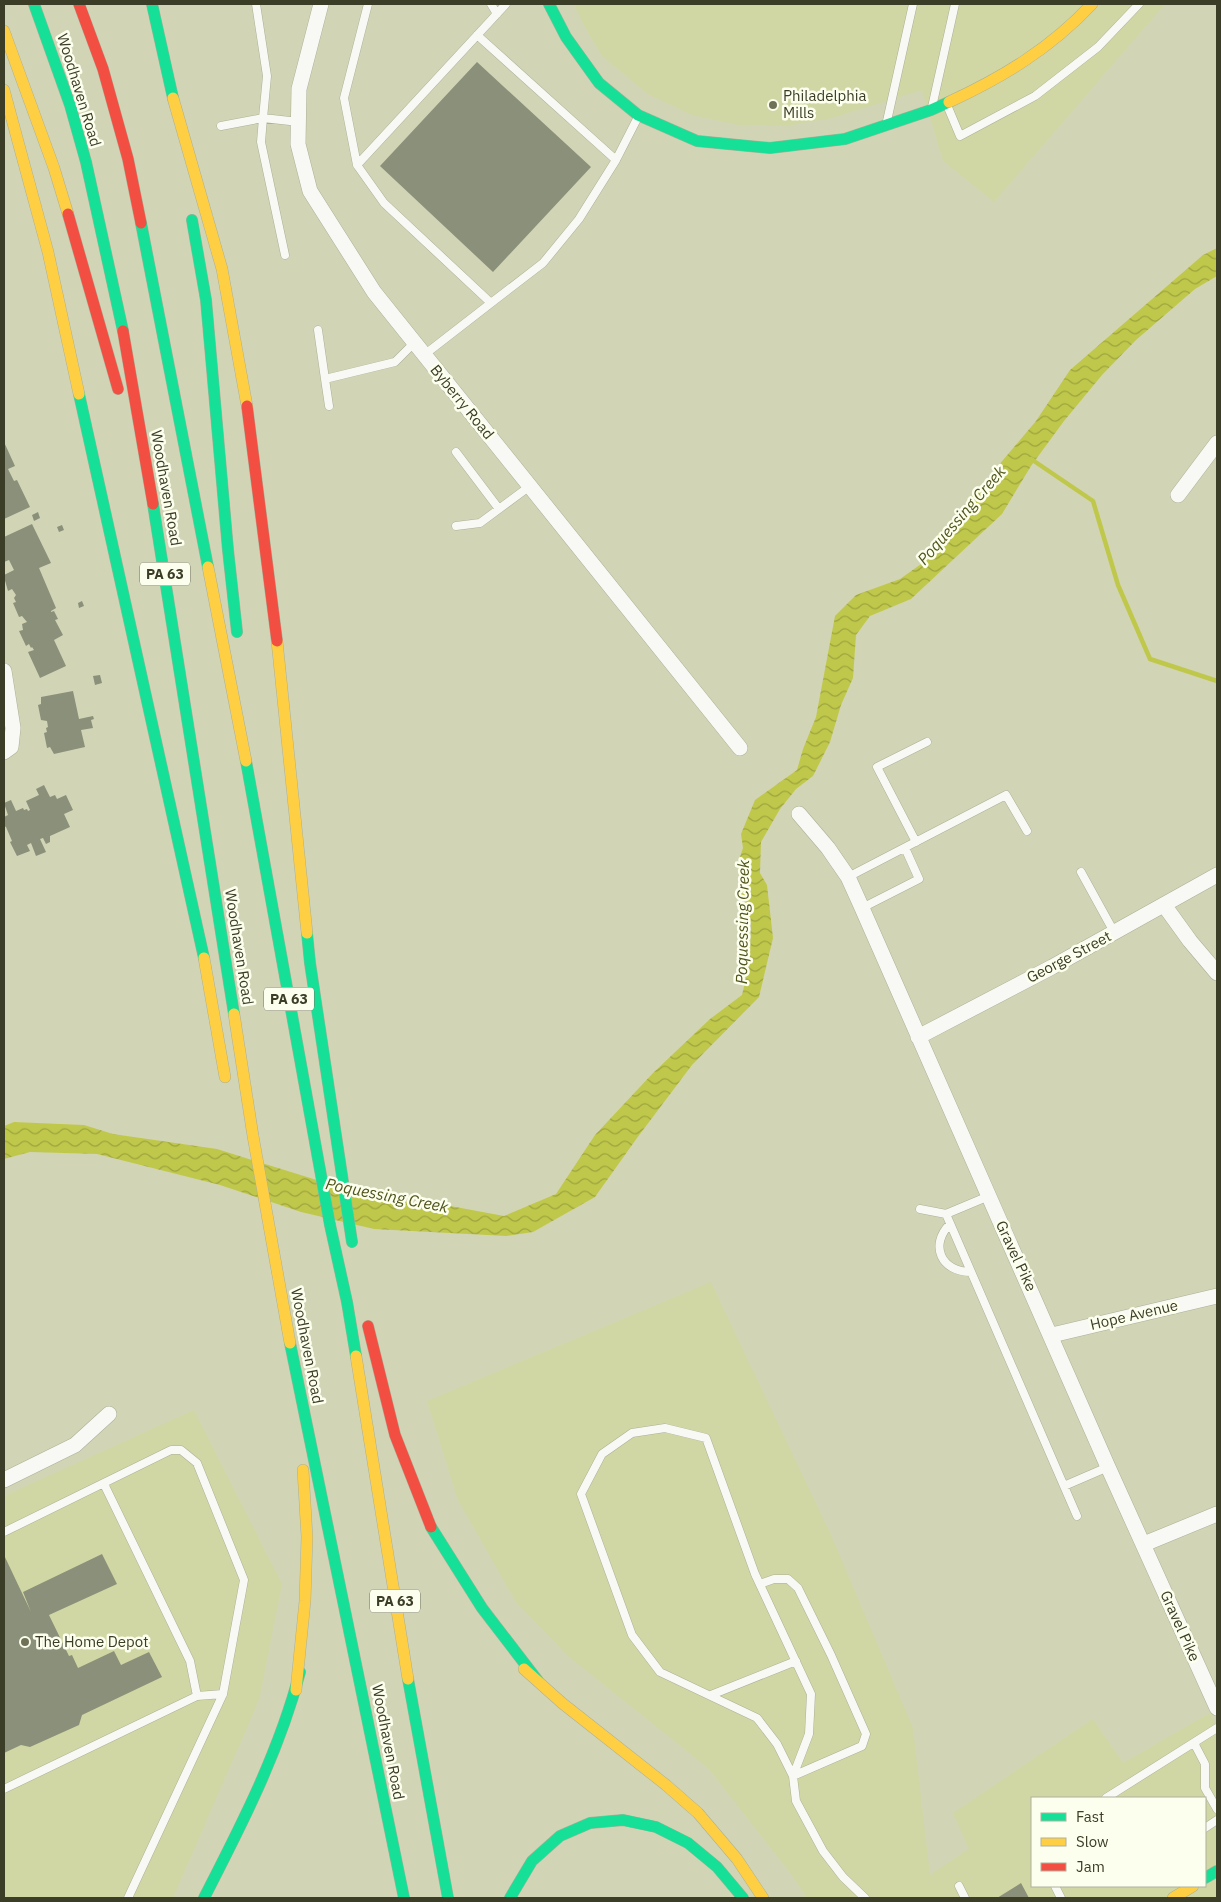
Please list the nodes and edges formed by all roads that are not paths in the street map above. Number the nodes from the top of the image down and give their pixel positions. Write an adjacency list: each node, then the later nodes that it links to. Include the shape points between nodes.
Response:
1 (34, 4): 42 (main road, Woodhaven Road / PA 63, via 70,104 105,243)
2 (79, 4): 51 (main road, Woodhaven Road / PA 63, via 103,69 128,159)
3 (152, 4): 18 (main road)
4 (256, 4): 22 (lane, via 268,76)
5 (368, 4): 27 (lane, via 344,98)
6 (491, 4): 14 (lane)
7 (506, 4): 14 (lane)
8 (549, 4): 21 (main road, via 566,37 599,83)
9 (913, 4): 25 (lane)
10 (955, 4): 20 (lane)
11 (1092, 4): 19 (main road, via 1030,59 984,86)
12 (1139, 4): 19 (lane, via 1098,46 1035,96 960,136)
13 (320, 7): 23 (street, Byberry Road, via 299,89)
14 (497, 14): 16 (lane)
15 (4, 31): 33 (main road, via 54,168)
16 (477, 35): 26 (lane); 27 (lane)
17 (4, 90): 63 (main road, via 48,252 203,953)
18 (173, 98): 43 (main road, via 206,300); 68 (main road, via 222,270 251,426 282,682 310,963)
19 (946, 103): 20 (main road)
20 (931, 110): 25 (main road)
21 (638, 115): 25 (main road, via 697,141 770,148 845,139); 26 (lane)
22 (263, 118): 23 (lane); 24 (lane); 28 (lane, via 261,142)
23 (299, 122): 31 (street, Byberry Road, via 298,144 310,192 374,292)
24 (221, 126)
25 (886, 126)
26 (616, 160): 29 (lane, via 579,219 543,263)
27 (357, 165): 29 (lane, via 384,203)
28 (286, 256)
29 (490, 302): 31 (lane)
30 (318, 330): 32 (lane)
31 (419, 349): 32 (lane, via 395,362); 38 (street, Byberry Road)
32 (325, 378): 34 (lane)
33 (121, 402)
34 (329, 406)
35 (126, 421): 42 (main road)
36 (1217, 443): 39 (street)
37 (456, 452): 40 (lane)
38 (530, 486): 40 (lane); 48 (street, Byberry Road)
39 (1178, 494)
40 (499, 509): 41 (lane, via 480,523)
41 (456, 526)
42 (160, 544): 72 (main road, Woodhaven Road / PA 63)
43 (238, 647)
44 (4, 671): 46 (street)
45 (243, 685): 51 (main road)
46 (6, 688): 49 (street, via 13,728 11,747)
47 (927, 742): 53 (lane, via 877,767)
48 (740, 748)
49 (4, 752)
50 (799, 814): 57 (street, Gravel Pike)
51 (259, 830): 71 (main road, Woodhaven Road / PA 63, via 330,1225)
52 (1027, 831): 53 (lane, via 1006,795)
53 (916, 842): 54 (lane)
54 (905, 848): 57 (lane); 59 (lane, via 919,879)
55 (1081, 872): 60 (lane)
56 (1217, 875): 58 (street, George Street)
57 (848, 878): 59 (street, Gravel Pike)
58 (1164, 904): 60 (street, George Street); 61 (street)
59 (862, 908): 62 (street, Gravel Pike)
60 (1114, 932): 62 (street, George Street)
61 (1217, 973)
62 (918, 1037): 64 (street, Gravel Pike)
63 (227, 1084)
64 (989, 1196): 66 (lane); 74 (street, Gravel Pike)
65 (920, 1209): 66 (lane)
66 (946, 1214): 67 (lane)
67 (950, 1224): 69 (lane); 69 (lane, via 940,1238 941,1256 953,1269)
68 (354, 1252)
69 (971, 1272): 83 (lane)
70 (1217, 1296): 74 (street, Hope Avenue)
71 (347, 1302): 75 (main road); 114 (main road, Woodhaven Road / PA 63, via 416,1732)
72 (284, 1314): 94 (main road, via 314,1515 313,1596); 113 (main road, Woodhaven Road / PA 63)
73 (366, 1318): 93 (main road, via 395,1435 429,1524 482,1608)
74 (1052, 1335): 80 (street, Gravel Pike)
75 (376, 1406)
76 (109, 1414): 81 (street, via 75,1445)
77 (380, 1424): 78 (main road)
78 (386, 1443)
79 (300, 1456): 94 (main road, via 307,1537 306,1601)
80 (1108, 1467): 83 (lane); 89 (street, Gravel Pike)
81 (4, 1480)
82 (104, 1484): 87 (lane); 95 (lane, via 171,1450 181,1450 197,1463 244,1580); 97 (lane, via 190,1661)
83 (1064, 1486): 85 (lane)
84 (1217, 1514): 89 (street)
85 (1077, 1516)
86 (416, 1520): 88 (main road)
87 (4, 1532)
88 (428, 1543)
89 (1144, 1544): 98 (street, Gravel Pike)
90 (760, 1584): 92 (lane); 96 (lane, via 706,1438 665,1428 632,1433 602,1454 581,1494 632,1635 660,1672); 101 (lane, via 788,1578 798,1588 866,1734 862,1746)
91 (470, 1610): 93 (main road, via 503,1650)
92 (798, 1665): 96 (lane); 101 (lane, via 811,1694 810,1722 809,1734)
93 (538, 1681): 117 (main road, via 698,1813 738,1859)
94 (296, 1690): 112 (main road, via 264,1778)
95 (223, 1694): 97 (lane); 111 (lane)
96 (711, 1695): 101 (lane, via 758,1718 777,1744)
97 (197, 1696): 102 (lane)
98 (1217, 1708)
99 (1217, 1728): 100 (lane)
100 (1194, 1742): 103 (lane); 104 (lane, via 1205,1764 1205,1788)
101 (793, 1776): 118 (lane, via 796,1801 823,1851)
102 (4, 1789)
103 (1108, 1797)
104 (1217, 1809)
105 (1217, 1820): 106 (lane)
106 (1206, 1827)
107 (1217, 1871): 108 (main road)
108 (1206, 1877)
109 (959, 1886): 119 (lane)
110 (1190, 1887): 120 (main road)
111 (128, 1898)
112 (204, 1898)
113 (404, 1898)
114 (448, 1898)
115 (510, 1898): 116 (main road, via 531,1862 550,1842 586,1825 613,1820 638,1821 686,1841 715,1864)
116 (742, 1898)
117 (763, 1898)
118 (865, 1898)
119 (965, 1898)
120 (1173, 1898)

